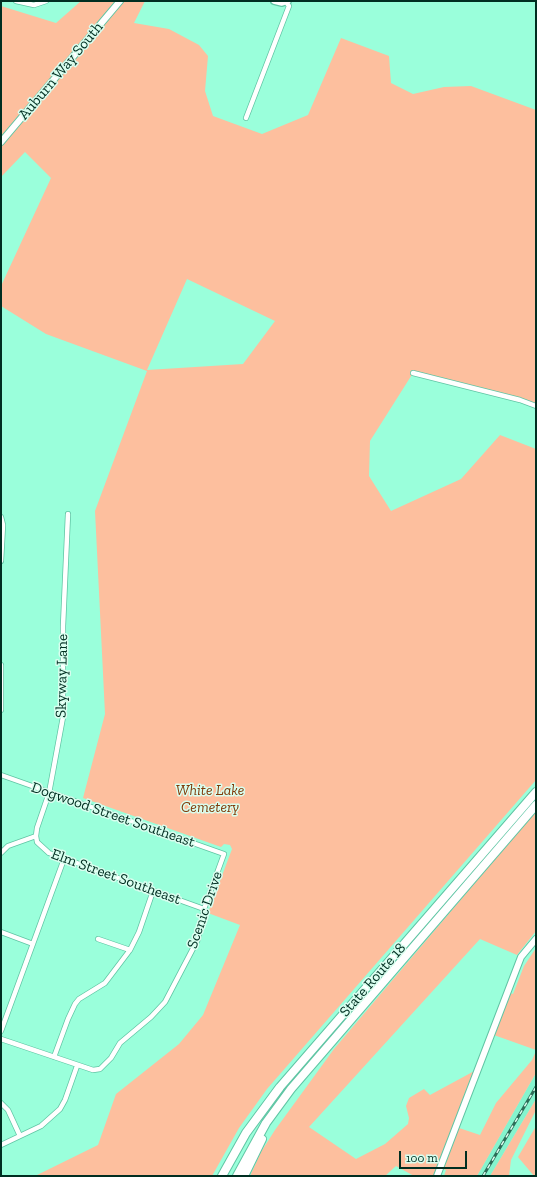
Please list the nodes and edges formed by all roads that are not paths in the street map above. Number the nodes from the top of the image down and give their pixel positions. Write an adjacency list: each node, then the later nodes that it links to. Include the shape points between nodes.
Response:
1 (16, 1): 2 (street, via 34,5)
2 (46, 1)
3 (120, 1): 7 (main road, Auburn Way South)
4 (274, 1): 5 (street)
5 (287, 2): 6 (street, via 288,6)
6 (246, 118)
7 (1, 142)
8 (413, 373): 9 (street)
9 (536, 406)
10 (68, 514): 17 (street, Skyway Lane, via 63,626 63,717)
11 (1, 517): 12 (street)
12 (1, 562)
13 (1, 665): 14 (street)
14 (1, 710)
15 (1, 775): 17 (street, Dogwood Street Southeast)
16 (536, 792): 38 (highway, State Route 18, via 280,1087 246,1133)
17 (48, 793): 19 (street, Skyway Lane); 21 (street, Dogwood Street Southeast)
18 (536, 804): 34 (highway, State Route 18)
19 (36, 836): 20 (street, via 8,846); 22 (street, Elm Street Southeast, via 43,850)
20 (1, 853)
21 (224, 854): 24 (street, Scenic Drive)
22 (64, 859): 23 (street, Elm Street Southeast); 28 (street)
23 (153, 891): 24 (street, Elm Street Southeast); 29 (street)
24 (204, 909): 33 (street, Scenic Drive, via 198,939 165,1002 120,1043 100,1069)
25 (1, 932): 28 (street)
26 (98, 939): 29 (street)
27 (536, 939): 41 (main road, via 521,957)
28 (33, 944): 30 (street)
29 (130, 950): 32 (street, via 105,983 75,1004)
30 (1, 1031)
31 (1, 1039): 32 (street)
32 (54, 1057): 33 (street)
33 (77, 1066): 36 (street, via 60,1109 41,1126)
34 (303, 1075): 39 (highway, State Route 18, via 266,1123); 40 (highway, via 264,1137)
35 (1, 1103): 36 (street, via 8,1110)
36 (20, 1136): 37 (street)
37 (1, 1145)
38 (222, 1176)
39 (236, 1176)
40 (244, 1176)
41 (437, 1176)

